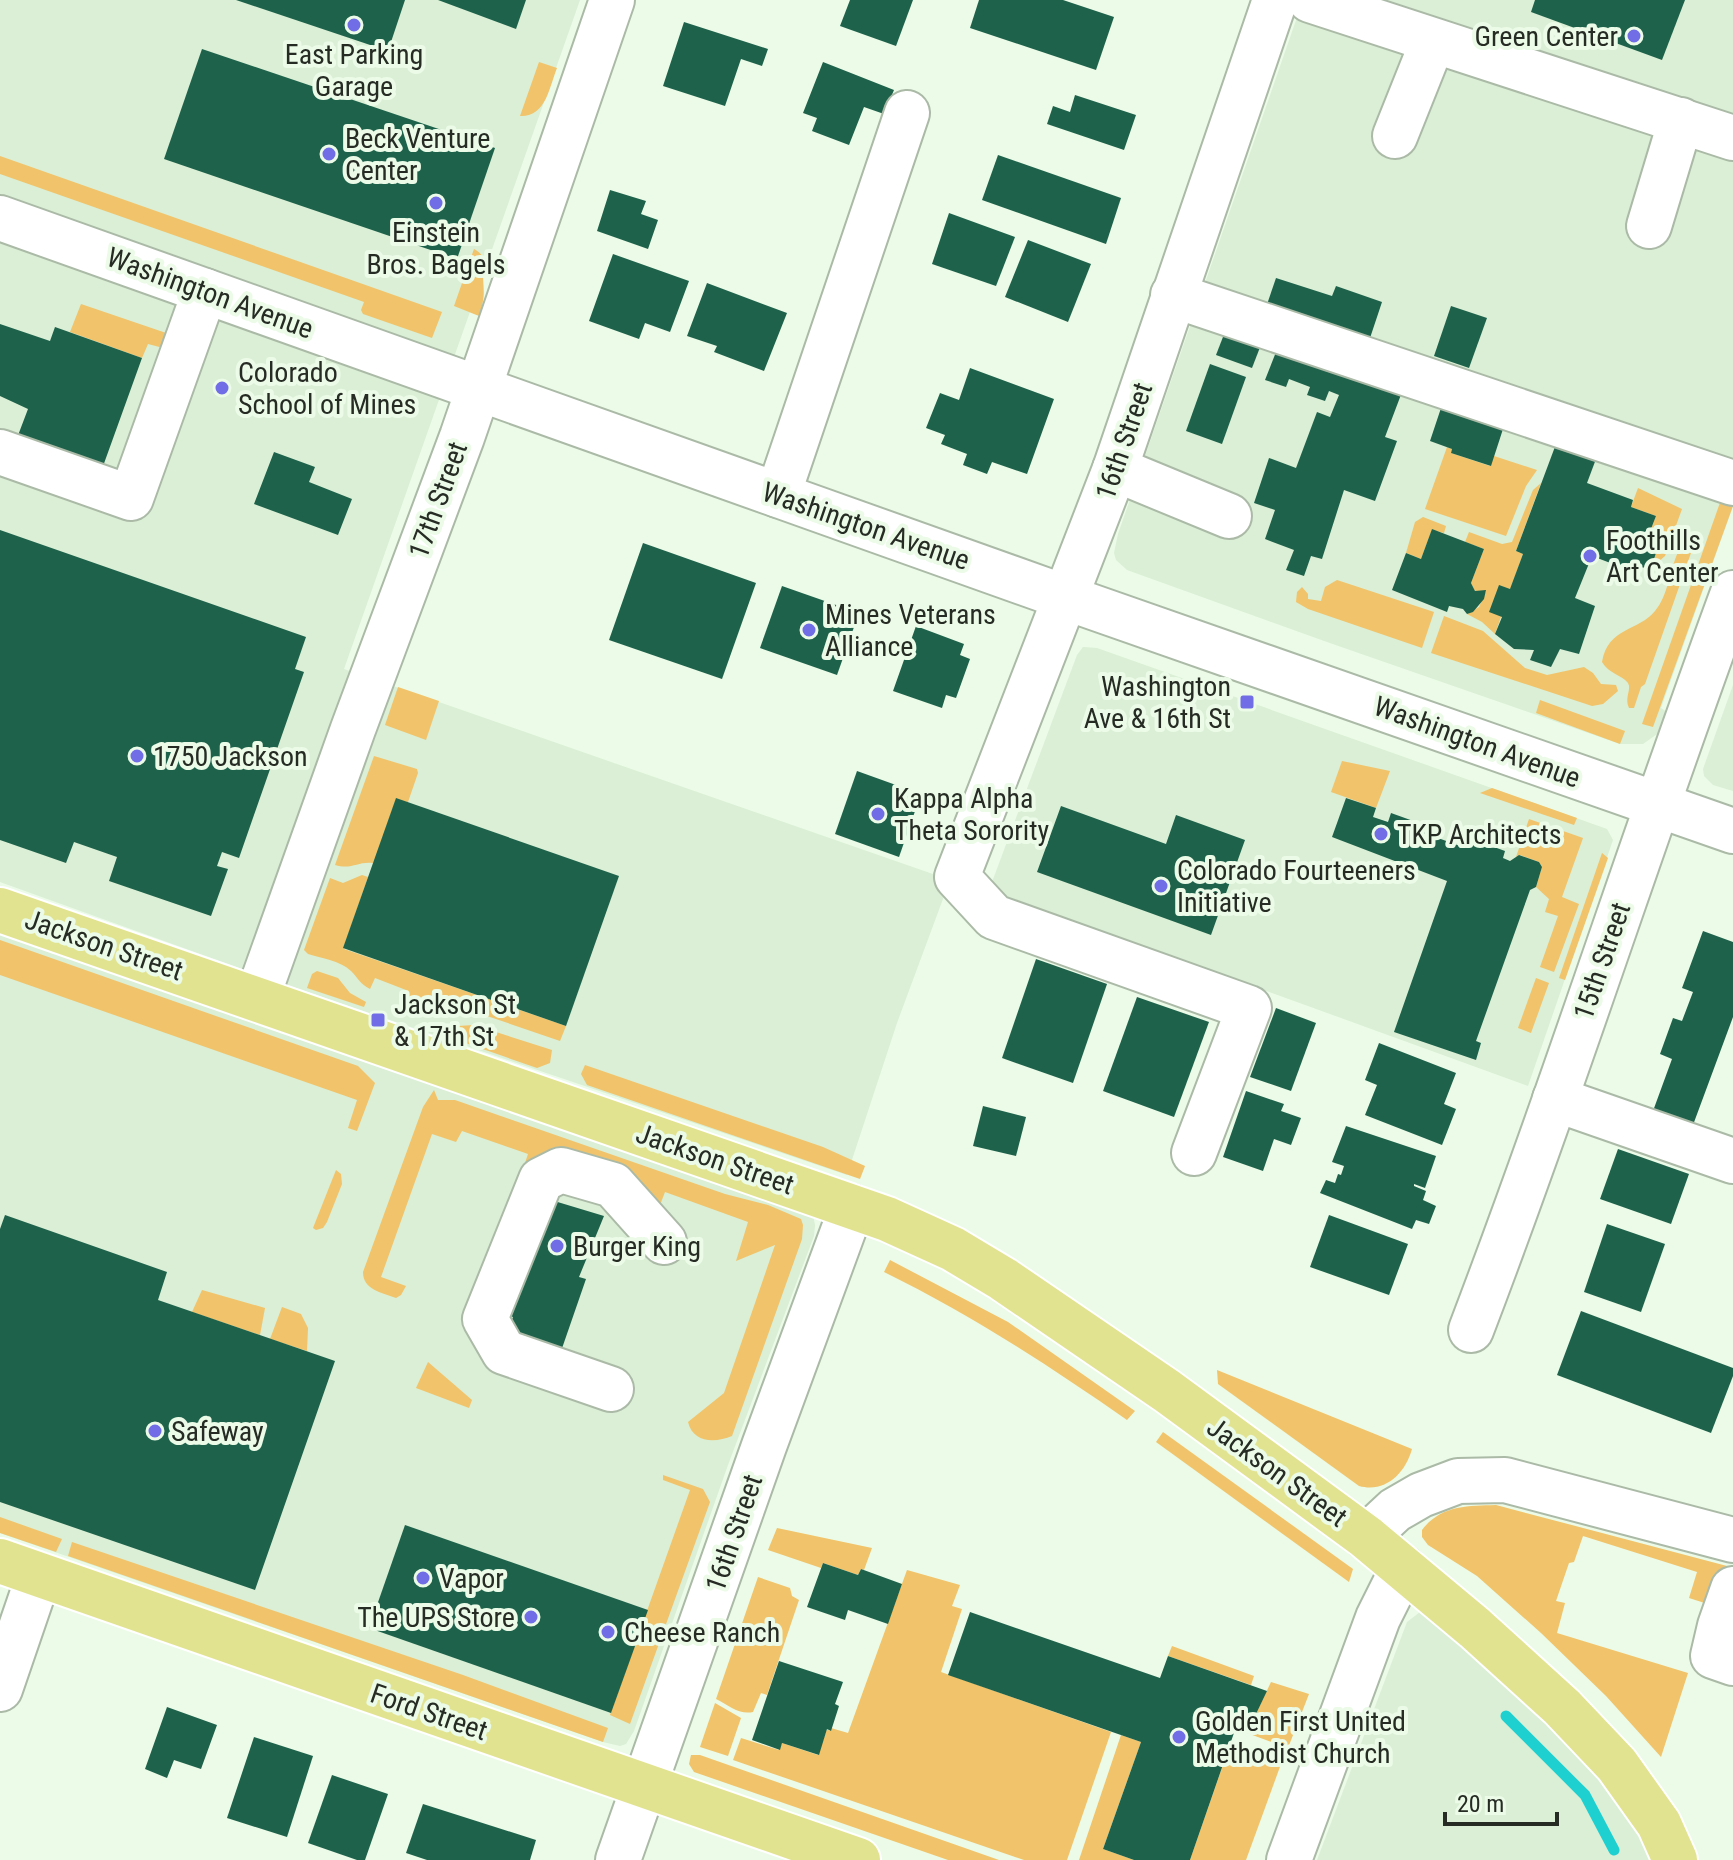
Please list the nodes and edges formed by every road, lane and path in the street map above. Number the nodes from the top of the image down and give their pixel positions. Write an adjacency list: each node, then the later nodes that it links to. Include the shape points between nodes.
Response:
1 (612, 0): 13 (street, 17th Street)
2 (1275, 0): 12 (street, 16th Street)
3 (1310, 0): 4 (street)
4 (1433, 41): 6 (street); 7 (street)
5 (907, 113): 17 (street)
6 (1681, 120): 8 (street); 10 (street)
7 (1395, 136)
8 (1733, 138)
9 (0, 218): 11 (street, Washington Avenue)
10 (1649, 226)
11 (205, 291): 13 (street, Washington Avenue); 14 (street, via 131,498)
12 (1173, 295): 15 (street, 16th Street); 16 (street)
13 (477, 389): 17 (street, Washington Avenue); 24 (street, 17th Street)
14 (0, 452)
15 (1115, 469): 18 (street); 20 (street, 16th Street)
16 (1733, 483)
17 (778, 495): 20 (street, Washington Avenue)
18 (1229, 516)
19 (1733, 593): 21 (street, 15th Street)
20 (1067, 598): 21 (street, Washington Avenue); 26 (street, 16th Street, via 957,877 994,917 1249,1008)
21 (1659, 804): 22 (street, Washington Avenue); 25 (street, 15th Street)
22 (1733, 831)
23 (0, 910): 24 (main road, Jackson Street)
24 (257, 998): 28 (main road, Jackson Street)
25 (1555, 1099): 27 (street); 30 (street, 15th Street)
26 (1194, 1153)
27 (1733, 1161)
28 (852, 1207): 32 (main road, Jackson Street, via 953,1249 1003,1279); 39 (street, 16th Street)
29 (664, 1242): 31 (street, via 613,1185 561,1170 541,1180 485,1319 504,1352)
30 (1471, 1330)
31 (611, 1389)
32 (1366, 1537): 33 (street, Jackson Street, via 1421,1495 1458,1481 1505,1480); 35 (main road, Jackson Street)
33 (1733, 1540)
34 (19, 1568): 38 (street); 39 (main road, Ford Street)
35 (1403, 1568): 42 (street, via 1378,1618); 43 (main road, Jackson Street, via 1562,1707 1617,1765 1659,1824)
36 (1733, 1589): 37 (street, via 1713,1656)
37 (1733, 1663)
38 (0, 1689)
39 (645, 1786): 40 (street, 16th Street); 41 (main road, Ford Street)
40 (618, 1860)
41 (858, 1860)
42 (1289, 1860)
43 (1675, 1860)

